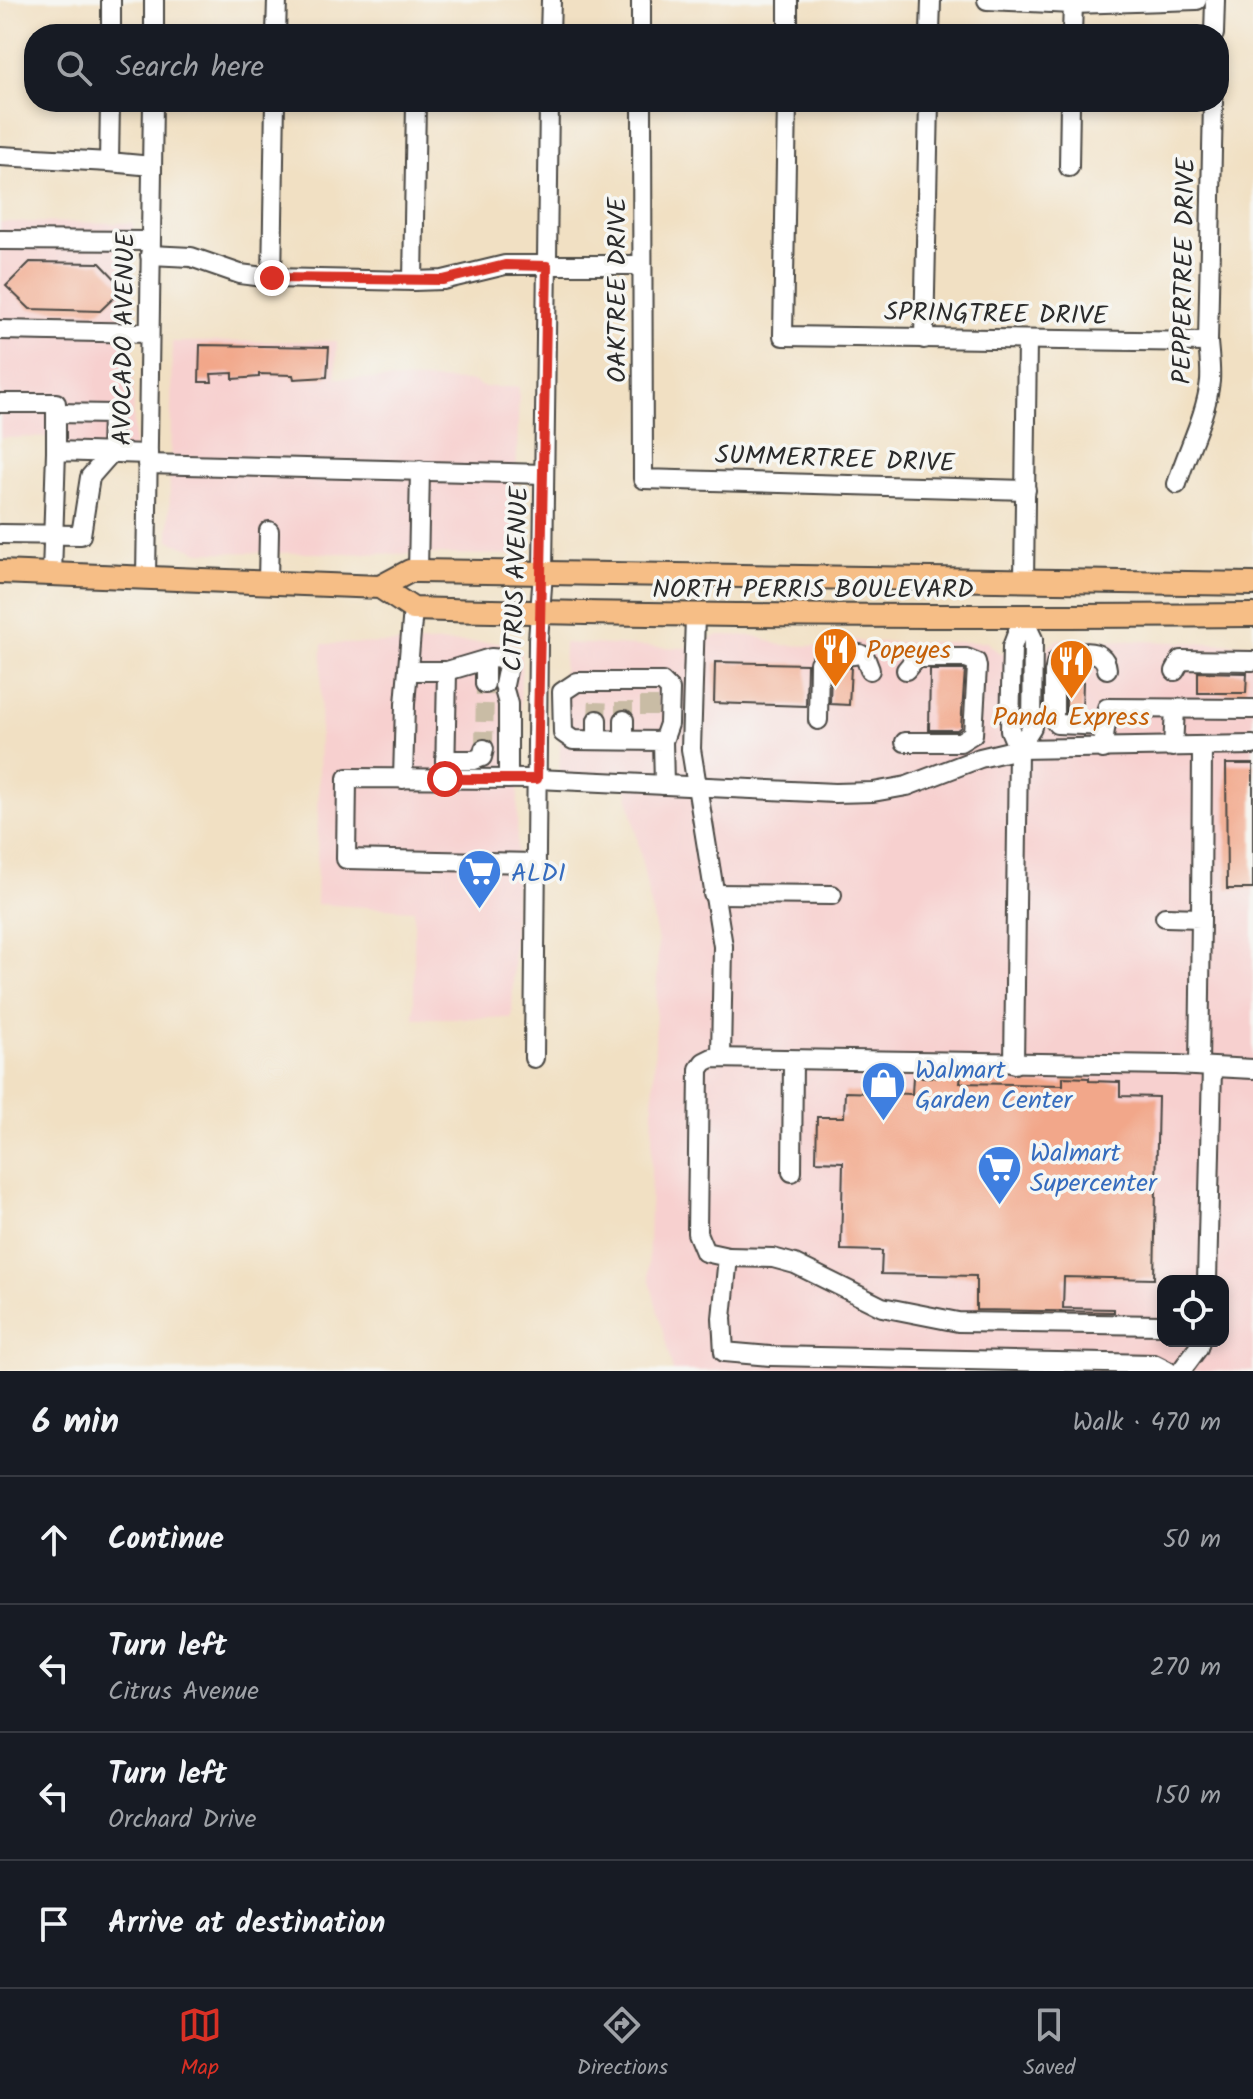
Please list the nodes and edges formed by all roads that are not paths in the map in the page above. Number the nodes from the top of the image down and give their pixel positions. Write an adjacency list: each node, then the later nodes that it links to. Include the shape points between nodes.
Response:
1 (111, 0): 12 (street)
2 (154, 0): 13 (street)
3 (277, 0): 14 (street)
4 (551, 0): 15 (street)
5 (641, 0): 16 (street)
6 (788, 0): 17 (street)
7 (931, 0): 18 (street)
8 (987, 0): 11 (street)
9 (1197, 0): 11 (street)
10 (1215, 0): 20 (street)
11 (1073, 4): 19 (street)
12 (111, 24)
13 (154, 24)
14 (276, 24)
15 (550, 24)
16 (641, 24)
17 (788, 24)
18 (930, 24)
19 (1072, 24)
20 (1214, 24)
21 (110, 112): 32 (street)
22 (153, 112): 33 (street, AVOCADO AVENUE)
23 (275, 112): 39 (street)
24 (416, 112): 40 (street)
25 (549, 112): 38 (street, CITRUS AVENUE)
26 (642, 112): 37 (street, OAKTREE DRIVE)
27 (787, 112): 43 (street, SPRINGTREE DRIVE, via 783,336)
28 (929, 112): 43 (street)
29 (1070, 112): 34 (street)
30 (1213, 112): 45 (street, PEPPERTREE DRIVE)
31 (0, 156): 32 (street)
32 (109, 162): 33 (street)
33 (152, 166): 36 (street, AVOCADO AVENUE)
34 (1069, 167)
35 (0, 240): 36 (street)
36 (150, 248): 39 (street); 42 (street, AVOCADO AVENUE)
37 (642, 265): 38 (street); 53 (street, OAKTREE DRIVE)
38 (547, 266): 40 (street, via 505,265 443,280); 52 (street, CITRUS AVENUE)
39 (272, 278): 40 (street)
40 (413, 281)
41 (0, 330): 42 (street)
42 (149, 333): 50 (street, AVOCADO AVENUE)
43 (924, 339): 44 (street, SPRINGTREE DRIVE)
44 (1027, 340): 45 (street, SPRINGTREE DRIVE); 55 (street)
45 (1208, 342): 54 (street, PEPPERTREE DRIVE, via 1210,379 1203,414)
46 (0, 403): 47 (street, via 56,403)
47 (56, 413): 48 (street); 49 (street, via 112,414)
48 (56, 451): 49 (street); 58 (street)
49 (111, 453): 50 (street); 58 (street, via 90,477 81,535)
50 (148, 459): 51 (street); 63 (street, AVOCADO AVENUE)
51 (420, 470): 52 (street); 59 (street)
52 (544, 474): 61 (street, CITRUS AVENUE)
53 (643, 479): 55 (street, SUMMERTREE DRIVE)
54 (1177, 484)
55 (1026, 490): 64 (street)
56 (269, 531): 65 (street)
57 (0, 534): 58 (street)
58 (53, 535): 62 (street)
59 (418, 571): 61 (main road, NORTH PERRIS BOULEVARD); 67 (main road, NORTH PERRIS BOULEVARD)
60 (0, 572): 62 (main road, NORTH PERRIS BOULEVARD)
61 (543, 573): 64 (main road, NORTH PERRIS BOULEVARD); 69 (street, CITRUS AVENUE)
62 (52, 574): 63 (main road, NORTH PERRIS BOULEVARD)
63 (146, 577): 65 (main road, NORTH PERRIS BOULEVARD)
64 (1024, 581): 66 (main road, NORTH PERRIS BOULEVARD); 72 (main road)
65 (268, 582): 67 (main road, NORTH PERRIS BOULEVARD)
66 (1253, 584)
67 (380, 587): 68 (main road)
68 (413, 609): 69 (main road, NORTH PERRIS BOULEVARD); 78 (street)
69 (541, 613): 71 (main road, NORTH PERRIS BOULEVARD); 104 (street, CITRUS AVENUE)
70 (1253, 615): 72 (main road, NORTH PERRIS BOULEVARD)
71 (695, 616): 72 (main road, NORTH PERRIS BOULEVARD); 85 (street)
72 (1023, 618): 99 (street, via 1012,647 1010,730)
73 (485, 660): 79 (street); 81 (street); 103 (street, via 503,659 508,666)
74 (1253, 661): 80 (street, via 1181,660)
75 (1107, 669): 90 (street, via 1102,656 1081,652 1057,661 1054,673 1057,724)
76 (870, 670): 88 (street, via 860,654 819,663)
77 (906, 670): 94 (street, via 916,658 966,658 977,667 973,734 960,742)
78 (409, 671): 79 (street); 102 (street)
79 (447, 671): 101 (street)
80 (1175, 671)
81 (485, 684)
82 (1175, 709): 83 (street); 90 (street, via 1107,708); 96 (street)
83 (1253, 709)
84 (669, 717): 85 (street); 91 (street, via 670,690 662,682 648,690 598,689 577,682 562,692 563,733 573,740); 93 (street)
85 (692, 718): 106 (street)
86 (597, 720): 91 (street)
87 (624, 720): 92 (street)
88 (818, 720)
89 (649, 721): 93 (street)
90 (1106, 726): 100 (street)
91 (597, 740): 92 (street)
92 (624, 740): 93 (street)
93 (656, 741): 105 (street)
94 (905, 742)
95 (1253, 745): 97 (street)
96 (1173, 747): 97 (street); 100 (street)
97 (1202, 747): 111 (street)
98 (484, 749): 101 (street, via 482,757)
99 (1018, 749): 100 (street); 106 (street, via 873,792); 115 (street)
100 (1103, 749)
101 (445, 769): 102 (street); 103 (street)
102 (403, 779): 107 (street, via 347,778 346,859)
103 (508, 779): 104 (street)
104 (537, 779): 105 (street); 107 (street, CITRUS AVENUE)
105 (664, 785): 106 (street)
106 (696, 787): 108 (street)
107 (536, 863): 113 (street, CITRUS AVENUE)
108 (713, 894): 109 (street); 112 (street, via 723,946)
109 (832, 895)
110 (1165, 917): 111 (street)
111 (1201, 918): 116 (street)
112 (721, 1057): 114 (street); 119 (street, via 699,1069 697,1233 705,1252)
113 (534, 1058)
114 (793, 1060): 115 (street); 118 (street)
115 (1014, 1064): 116 (street)
116 (1206, 1066): 117 (street); 120 (street)
117 (1253, 1069)
118 (792, 1172)
119 (728, 1257): 121 (street, via 795,1264 882,1307 958,1322); 123 (street, via 724,1352 1154,1364)
120 (1207, 1275)
121 (1157, 1325)
122 (1198, 1347): 124 (street)
123 (1168, 1371)
124 (1181, 1371)

